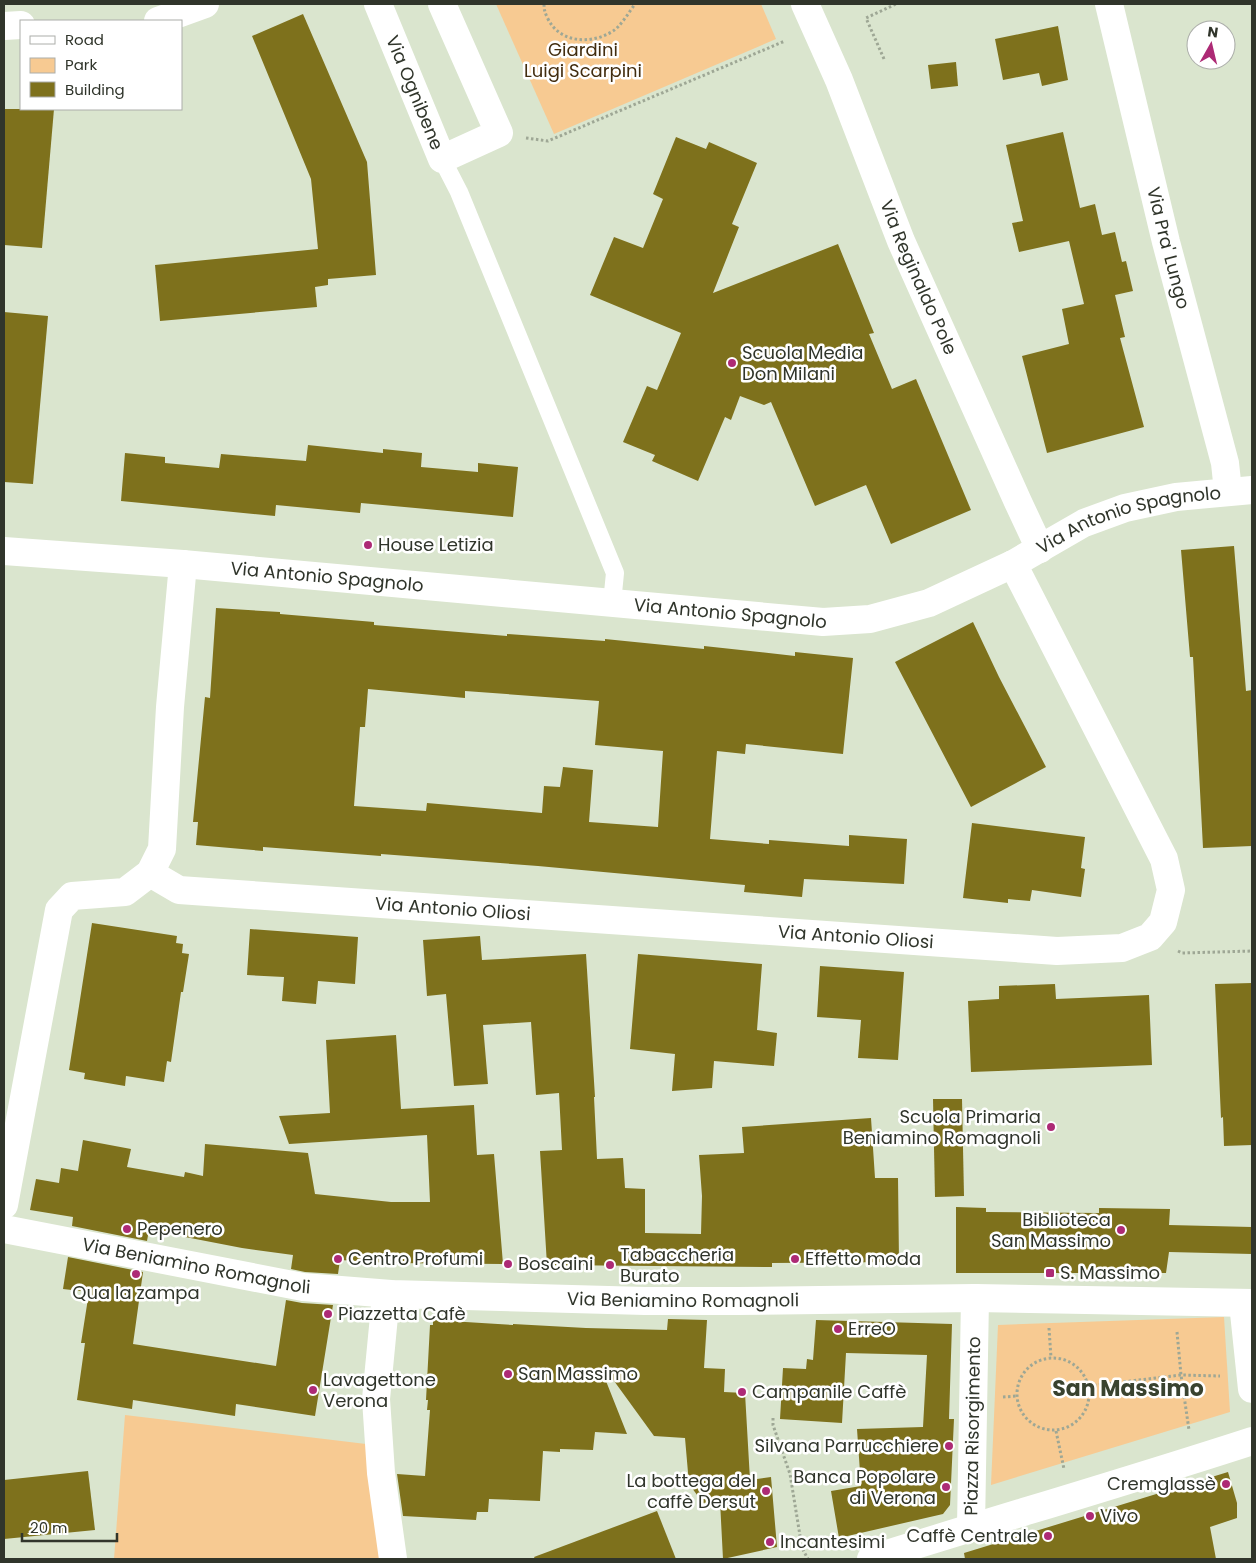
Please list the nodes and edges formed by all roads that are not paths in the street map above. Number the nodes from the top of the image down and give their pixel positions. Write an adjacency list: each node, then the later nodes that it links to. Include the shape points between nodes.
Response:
1 (205, 4): 6 (street)
2 (378, 4): 9 (street, Via Ognibene)
3 (442, 4): 9 (street, Via Ognibene, via 500,134)
4 (805, 4): 11 (street, Via Reginaldo Pole, via 839,80 901,241)
5 (1109, 4): 10 (street, Via Pra' Lungo, via 1166,242 1225,463)
6 (161, 20)
7 (20, 25): 8 (street)
8 (4, 26)
9 (442, 159): 15 (lane, via 459,192 615,572)
10 (1240, 490): 11 (street, Via Antonio Spagnolo, via 1176,497 1125,508 1084,523)
11 (1040, 549): 14 (street, Via Antonio Spagnolo)
12 (4, 551): 13 (street, Via Antonio Spagnolo)
13 (183, 564): 15 (street, Via Antonio Spagnolo); 16 (street, via 162,849)
14 (1013, 564): 15 (street, Via Antonio Spagnolo, via 929,603 870,619 823,622); 16 (street, Via Antonio Oliosi, via 1164,860 1171,890 1163,922 1150,937 1122,948 1057,951 179,890)
15 (612, 603)
16 (150, 873): 17 (street, via 125,892 72,896 59,910)
17 (4, 1205)
18 (4, 1229): 19 (street, Via Beniamino Romagnoli, via 303,1288)
19 (391, 1294): 20 (street, Via Beniamino Romagnoli, via 655,1301); 25 (street, via 385,1306 376,1399 381,1473)
20 (975, 1298): 21 (street); 24 (street, Piazza Risorgimento)
21 (1248, 1303): 22 (street)
22 (1252, 1389)
23 (1252, 1441): 24 (street, Piazza Risorgimento)
24 (971, 1527): 26 (street)
25 (393, 1559)
26 (871, 1559)

